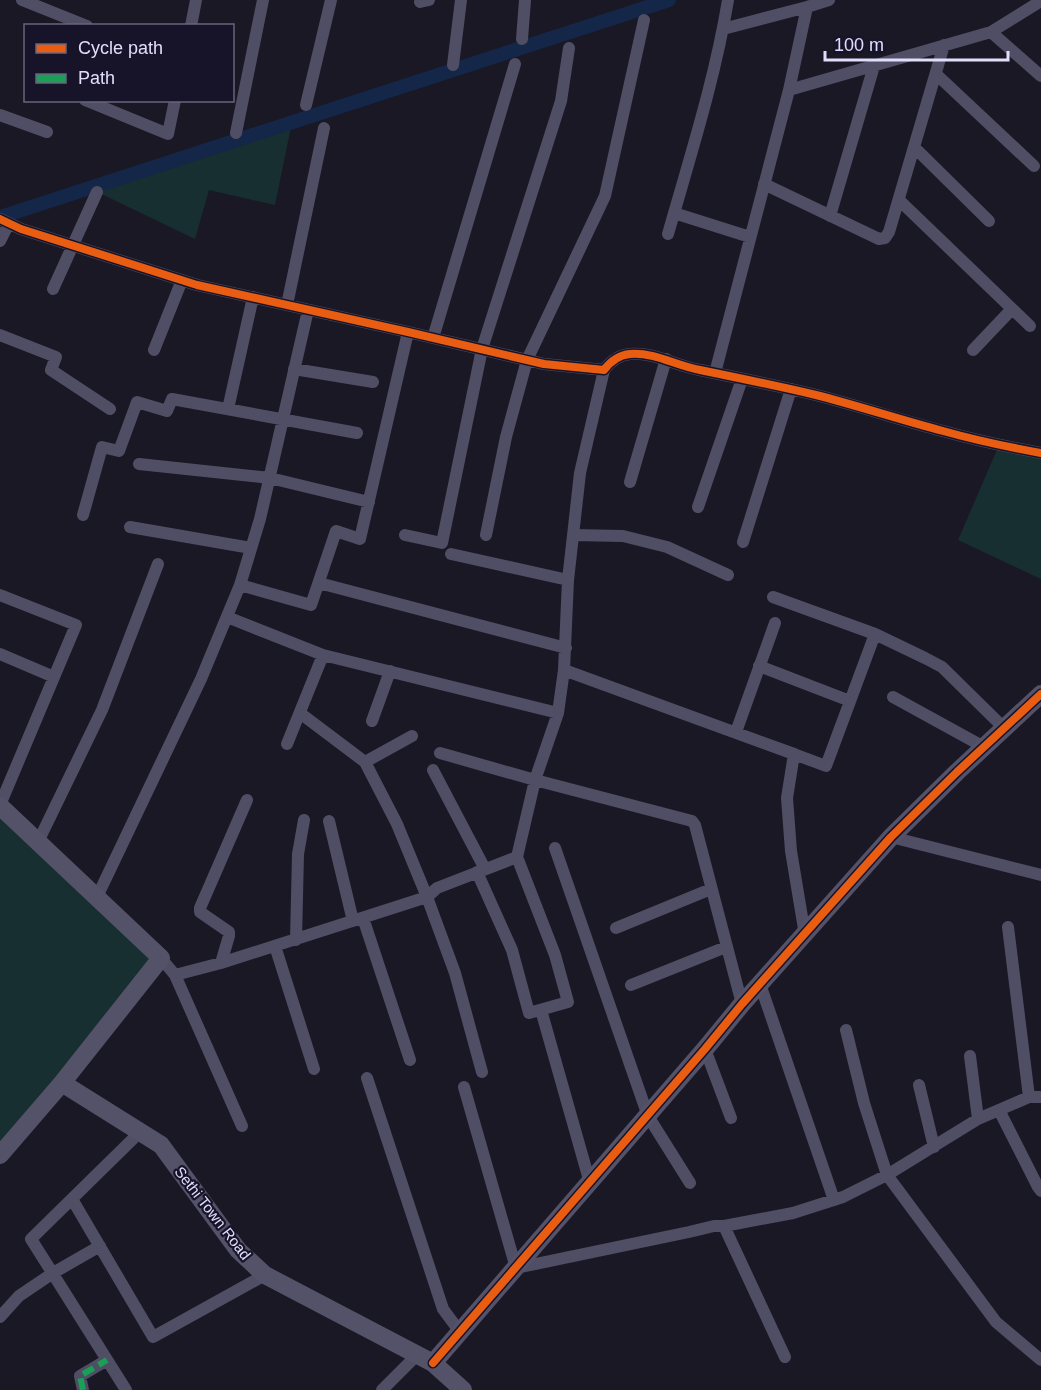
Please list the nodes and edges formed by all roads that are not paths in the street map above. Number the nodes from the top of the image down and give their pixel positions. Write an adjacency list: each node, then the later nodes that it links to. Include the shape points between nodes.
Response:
1 (22, 0): 12 (street)
2 (196, 0): 13 (street)
3 (263, 0): 31 (street)
4 (331, 0): 27 (street)
5 (461, 0): 20 (street)
6 (525, 0): 16 (street)
7 (728, 0): 14 (street)
8 (829, 0): 10 (street)
9 (1041, 2): 15 (street)
10 (807, 7): 14 (street); 24 (street)
11 (644, 20): 59 (street, via 605,196)
12 (79, 24)
13 (190, 24)
14 (723, 29): 37 (street)
15 (992, 32): 17 (street); 23 (street)
16 (522, 39)
17 (944, 45): 21 (street); 22 (street)
18 (569, 48): 56 (street, via 561,101)
19 (515, 64): 54 (street)
20 (453, 65)
21 (874, 66): 24 (street); 38 (street)
22 (936, 74): 32 (street); 33 (street)
23 (1041, 76)
24 (789, 90): 34 (street)
25 (90, 102): 26 (street, via 168,134)
26 (175, 102)
27 (306, 105)
28 (0, 115): 30 (street)
29 (324, 128): 48 (street)
30 (47, 132)
31 (236, 133)
32 (914, 147): 36 (street); 40 (street)
33 (1034, 166)
34 (764, 184): 38 (street); 42 (street)
35 (97, 192): 44 (street)
36 (898, 200): 38 (street, via 885,238 879,239); 49 (street)
37 (674, 213): 41 (street); 42 (street)
38 (830, 216)
39 (6, 221): 43 (street); 44 (street)
40 (989, 221)
41 (668, 234)
42 (750, 237): 62 (street)
43 (0, 241)
44 (73, 245): 45 (street); 46 (street)
45 (182, 280): 47 (street); 55 (street)
46 (53, 289)
47 (253, 297): 48 (street); 66 (street)
48 (288, 305): 50 (street)
49 (1012, 309): 51 (street); 57 (street)
50 (308, 310): 52 (street); 60 (street)
51 (1030, 326)
52 (408, 332): 54 (street); 74 (street)
53 (0, 335): 67 (street, via 56,357 51,370)
54 (433, 338): 56 (street)
55 (153, 350)
56 (482, 350): 59 (street); 78 (street, via 442,543)
57 (973, 350)
58 (666, 359): 61 (street, via 627,354 610,362); 62 (street); 73 (street)
59 (527, 360): 61 (street); 79 (street)
60 (294, 369): 64 (street); 68 (street)
61 (604, 370): 80 (street, via 580,473)
62 (715, 373): 63 (street)
63 (742, 379): 65 (street); 75 (street)
64 (373, 382)
65 (791, 389): 70 (street, via 944,432); 81 (street)
66 (228, 409): 68 (street); 76 (street, via 172,399 167,411 137,402 119,451 102,447)
67 (110, 410)
68 (283, 419): 69 (street); 72 (street)
69 (357, 433)
70 (1041, 453)
71 (139, 464): 72 (street)
72 (270, 478): 74 (street); 82 (street)
73 (630, 482)
74 (369, 502): 87 (street, via 360,539 336,531)
75 (698, 507)
76 (83, 515)
77 (130, 527): 82 (street)
78 (405, 535)
79 (486, 535)
80 (573, 535): 85 (street, via 622,536 667,547); 86 (street)
81 (743, 542)
82 (251, 548): 88 (street)
83 (451, 554): 86 (street)
84 (158, 564): 122 (street, via 102,710)
85 (728, 575)
86 (568, 580): 94 (street)
87 (319, 583): 88 (street, via 311,605); 94 (street)
88 (240, 585): 91 (street)
89 (0, 595): 100 (street, via 76,625)
90 (773, 597): 93 (street)
91 (227, 617): 96 (street); 128 (street)
92 (775, 623): 97 (street)
93 (875, 634): 103 (street); 107 (street, via 942,667)
94 (566, 648): 98 (street)
95 (0, 654): 100 (street)
96 (323, 655): 99 (street); 105 (street)
97 (759, 666): 103 (street); 108 (street)
98 (564, 670): 104 (street); 108 (street)
99 (390, 672): 104 (street); 106 (street)
100 (54, 677): 118 (street)
101 (1041, 694): 107 (street)
102 (893, 696): 111 (street)
103 (850, 701): 113 (street, via 826,766)
104 (558, 712): 116 (street)
105 (300, 713): 110 (street); 114 (street)
106 (372, 721)
107 (1004, 728): 111 (street)
108 (736, 732): 113 (street)
109 (412, 736): 114 (street)
110 (287, 744)
111 (984, 747): 121 (street)
112 (440, 753): 116 (street)
113 (794, 754): 133 (street, via 787,798 790,851)
114 (365, 762): 129 (street, via 397,824)
115 (433, 770): 125 (street)
116 (535, 780): 124 (street); 127 (street, via 692,821)
117 (247, 800): 138 (street, via 200,908 203,915 229,932)
118 (0, 806): 122 (street)
119 (304, 820): 134 (street, via 298,854)
120 (329, 820): 130 (street)
121 (891, 837): 126 (street); 133 (street)
122 (38, 842): 128 (street)
123 (555, 848): 156 (street)
124 (517, 857): 125 (street); 143 (street, via 555,955 568,1002)
125 (481, 871): 129 (street, via 437,888); 143 (street, via 512,950 529,1013)
126 (1041, 875)
127 (711, 889): 131 (street); 136 (street)
128 (97, 897): 137 (street)
129 (427, 897): 130 (street); 149 (street)
130 (358, 920): 134 (street); 147 (street)
131 (616, 927)
132 (1008, 927): 154 (street)
133 (804, 935): 140 (street)
134 (296, 940): 135 (street)
135 (275, 946): 138 (street); 148 (street)
136 (726, 947): 141 (street); 142 (street)
137 (160, 957): 139 (street); 151 (street)
138 (221, 963): 139 (street)
139 (175, 975): 159 (street)
140 (760, 984): 142 (street); 168 (street)
141 (631, 985)
142 (742, 1004): 145 (street)
143 (541, 1010): 164 (street)
144 (846, 1030): 163 (street)
145 (705, 1049): 156 (street); 157 (street)
146 (970, 1056): 158 (street)
147 (410, 1060)
148 (314, 1069)
149 (482, 1072)
150 (367, 1078): 175 (street, via 443,1309)
151 (62, 1083): 160 (street, Sethi Town Road); 162 (street)
152 (919, 1085): 161 (street)
153 (464, 1087): 171 (street)
154 (1035, 1097): 155 (street)
155 (999, 1110): 158 (street); 166 (street)
156 (648, 1116): 164 (street); 165 (street)
157 (731, 1118)
158 (978, 1119): 161 (street)
159 (242, 1126)
160 (140, 1132): 167 (street); 173 (street, Sethi Town Road, via 160,1145 238,1250)
161 (934, 1147): 163 (street)
162 (0, 1155)
163 (887, 1175): 168 (street); 179 (street, via 996,1322)
164 (590, 1183): 171 (street)
165 (690, 1183)
166 (1041, 1191)
167 (72, 1199): 170 (street); 172 (street, via 31,1239)
168 (834, 1200): 169 (street)
169 (724, 1227): 171 (street); 176 (street)
170 (100, 1246): 172 (street); 173 (street, via 153,1336)
171 (516, 1268): 175 (street)
172 (53, 1273): 174 (street, via 19,1296); 178 (street)
173 (265, 1275): 177 (street, Sethi Town Road)
174 (0, 1317)
175 (460, 1332): 177 (street)
176 (785, 1357)
177 (425, 1359): 182 (street); 183 (street, Sethi Town Road)
178 (107, 1360): 180 (street, via 80,1376); 181 (street)
179 (1041, 1360)
180 (83, 1390)
181 (126, 1390)
182 (382, 1390)
183 (463, 1390)

